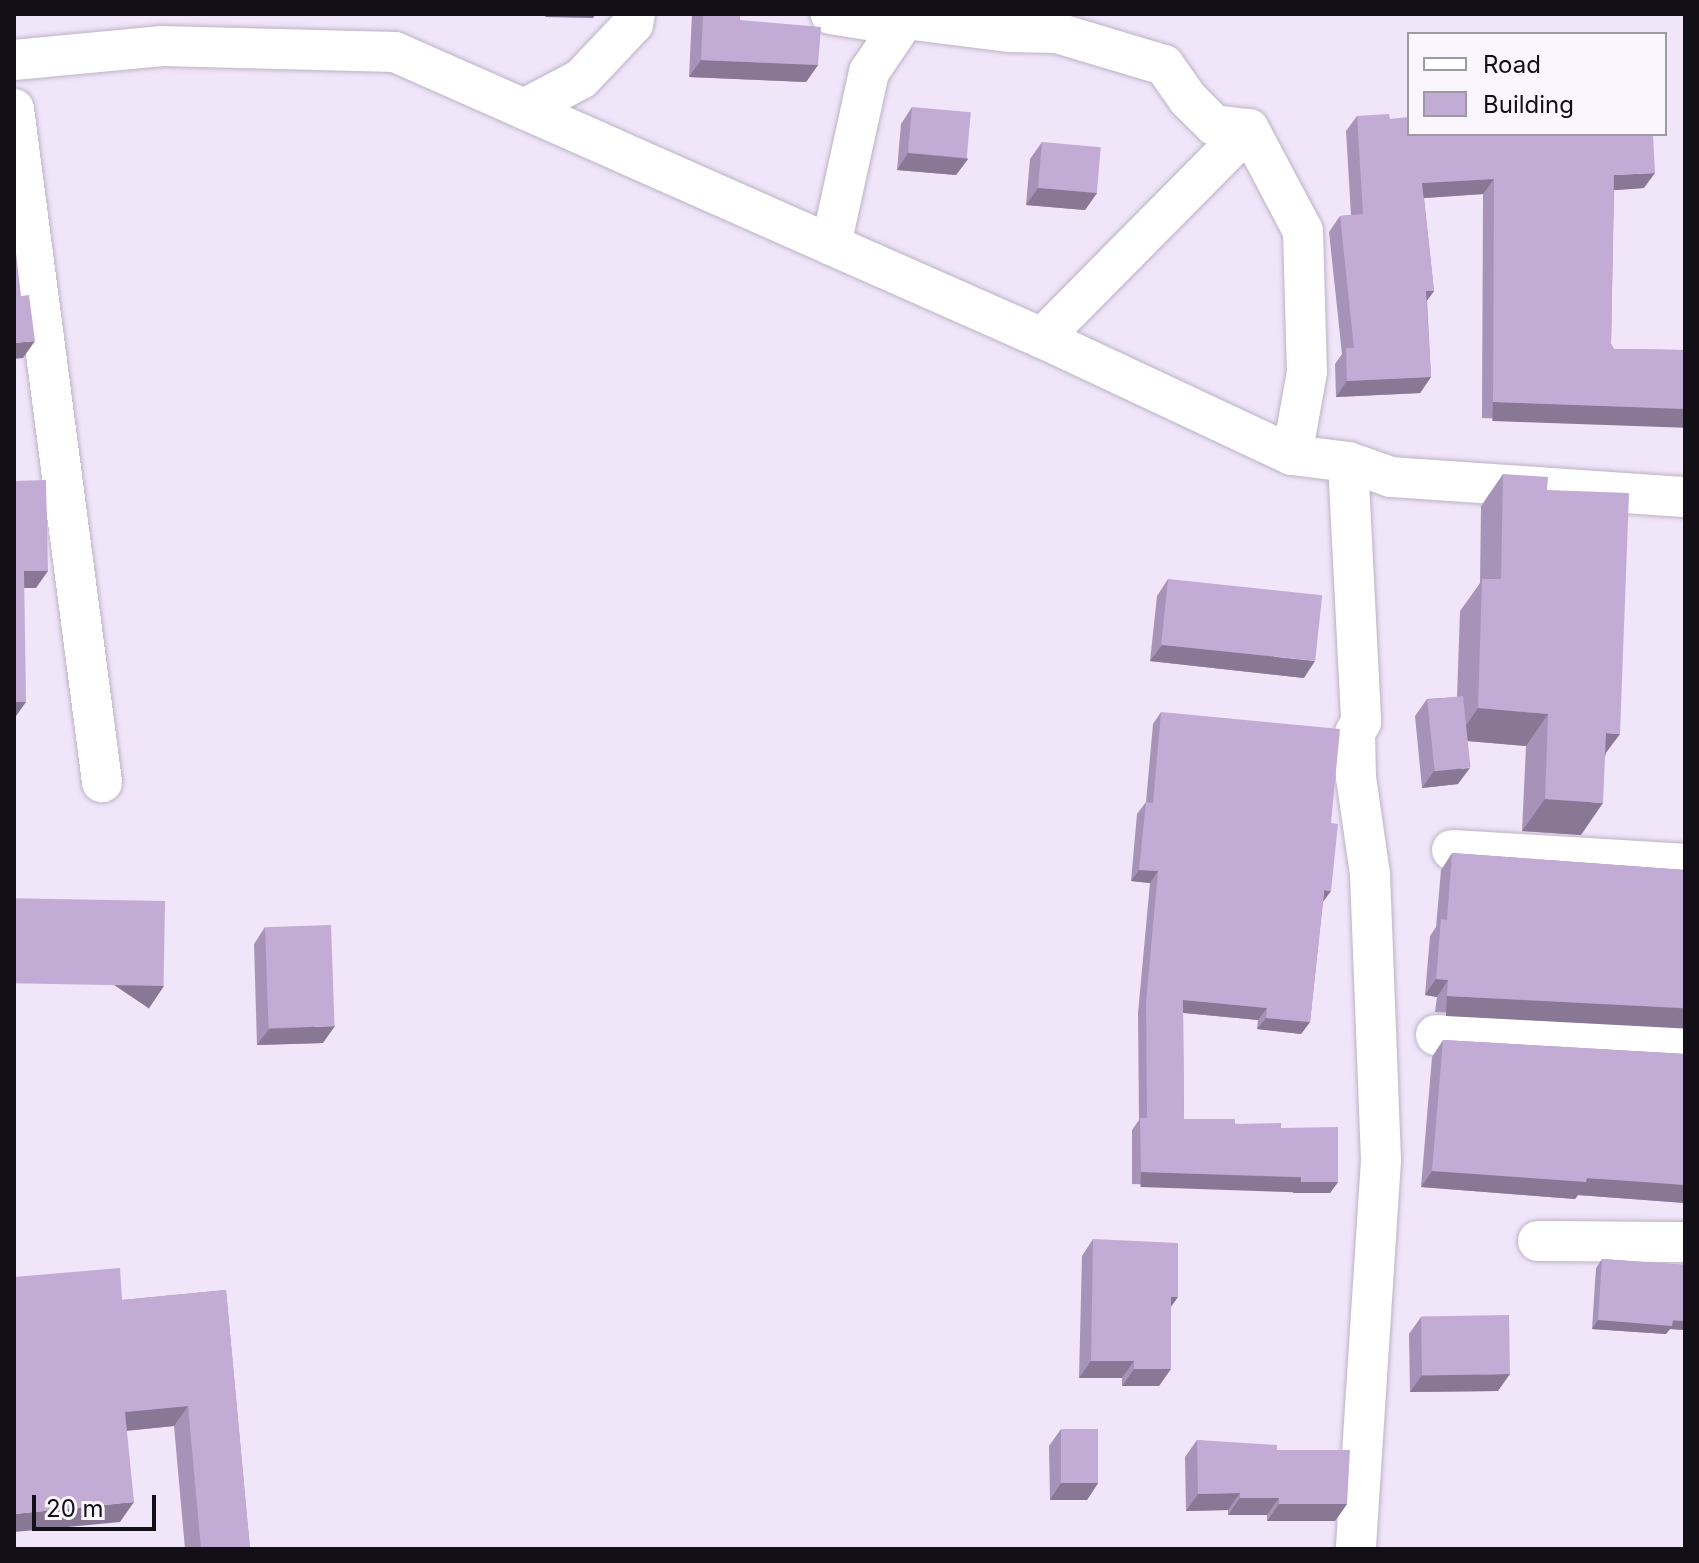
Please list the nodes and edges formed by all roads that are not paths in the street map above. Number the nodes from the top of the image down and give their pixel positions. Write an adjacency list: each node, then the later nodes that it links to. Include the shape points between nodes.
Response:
1 (635, 14): 6 (street, via 633,24 581,79)
2 (831, 14): 3 (street, via 874,21)
3 (905, 19): 7 (street, via 1057,33 1164,65 1214,125); 8 (street, via 869,72)
4 (14, 60): 6 (street, via 162,46 395,52)
5 (14, 109): 13 (street)
6 (524, 109): 8 (street)
7 (1249, 129): 9 (street); 10 (street, via 1303,231 1307,372)
8 (831, 245): 9 (street)
9 (1042, 338): 10 (street)
10 (1292, 455): 11 (street)
11 (1348, 462): 12 (street, via 1391,477); 20 (street, via 1361,722 1355,733 1356,777 1370,874 1381,1160)
12 (1685, 497)
13 (102, 782)
14 (1452, 850): 15 (street)
15 (1685, 864)
16 (1436, 1035): 17 (street)
17 (1685, 1048)
18 (1538, 1241): 19 (street)
19 (1685, 1242)
20 (1356, 1549)

